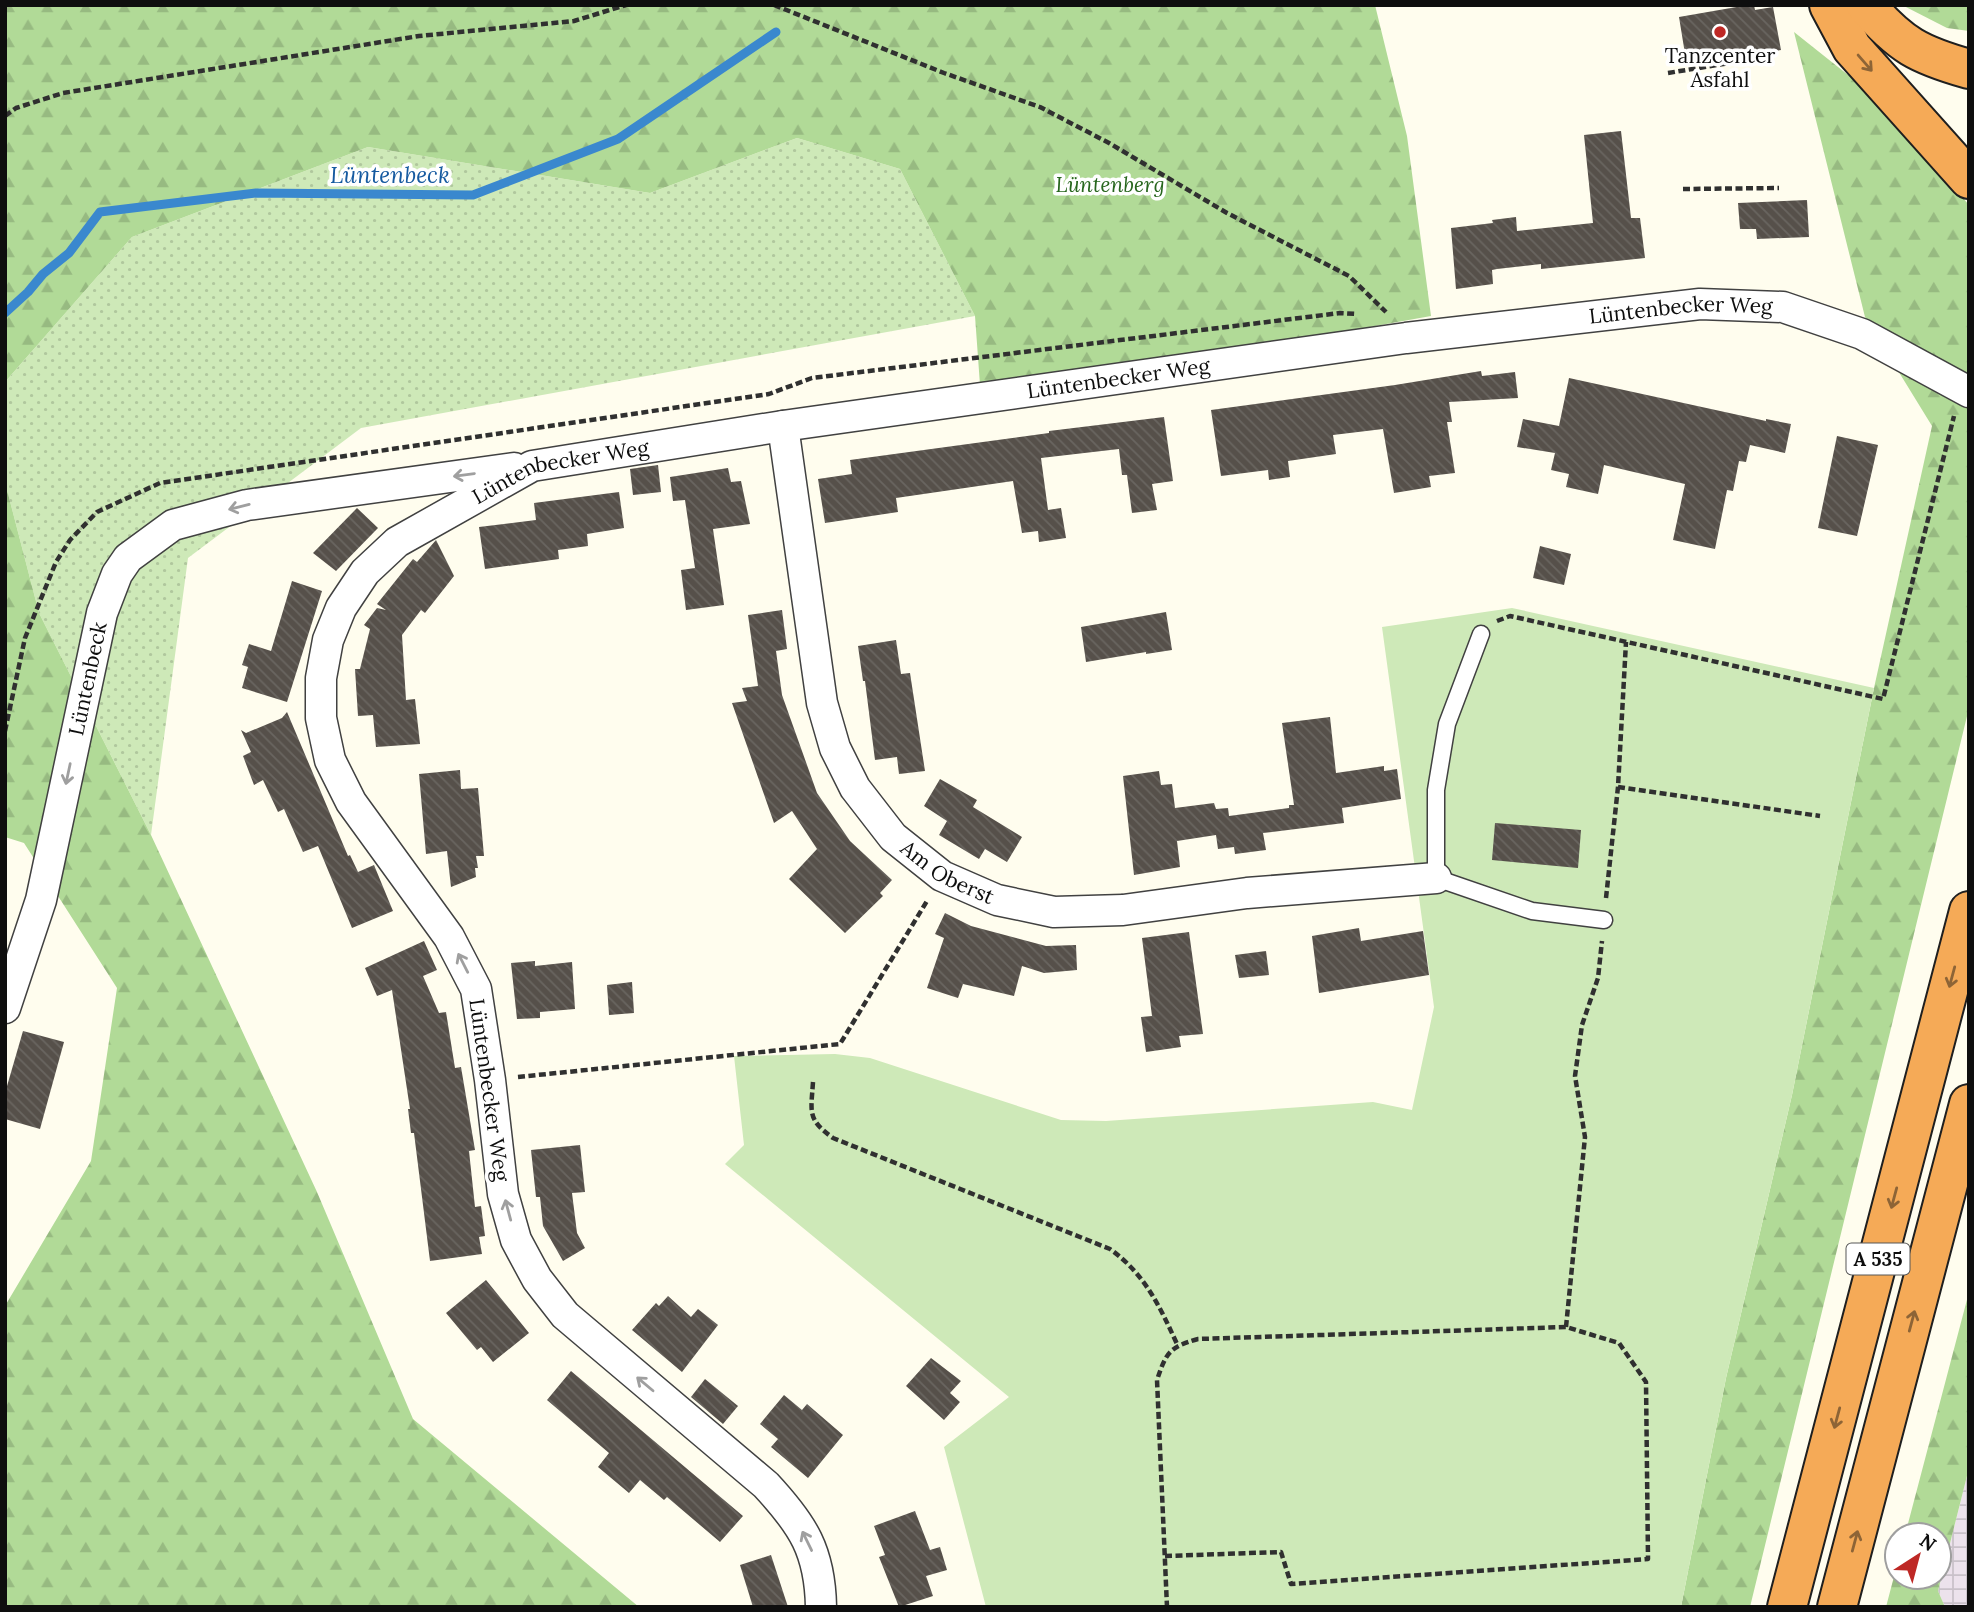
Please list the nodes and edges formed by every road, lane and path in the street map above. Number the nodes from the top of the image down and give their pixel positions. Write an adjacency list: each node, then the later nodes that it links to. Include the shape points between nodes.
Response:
1 (626, 5): 8 (path, via 574,21 419,36 63,93)
2 (774, 5): 12 (path, via 1040,107 1349,276)
3 (1829, 5): 9 (highway, one-way to 9, via 1852,48)
4 (1866, 5): 6 (highway, via 1889,32 1928,57)
5 (1766, 57): 7 (path)
6 (1969, 69)
7 (1668, 73)
8 (5, 116)
9 (1969, 178)
10 (1779, 188): 11 (path)
11 (1683, 189)
12 (1389, 315)
13 (1965, 390): 14 (street, Lüntenbecker Weg, via 1862,334 1783,307 1700,304 1406,338); 18 (path, via 1883,699)
14 (783, 426): 15 (street, Lüntenbecker Weg); 21 (street, Am Oberst, via 822,703 835,748 855,788 892,836)
15 (532, 466): 25 (street, Lüntenbeck, one-way to 25, via 247,505 173,525 128,558 102,613 41,900); 26 (street, Lüntenbecker Weg, one-way to 15, via 476,989 449,937 351,802 330,760 321,718 321,678 328,639 341,608 365,572 397,542)
16 (1510, 616): 18 (path)
17 (1481, 634): 22 (lane, via 1447,724 1436,790)
18 (1626, 642): 19 (path)
19 (1618, 787): 20 (path); 24 (path)
20 (1820, 816)
21 (942, 876): 22 (street, Am Oberst, via 997,900 1054,912 1123,910 1247,893); 26 (path, via 840,1044)
22 (1436, 878): 24 (lane, via 1532,911)
23 (1969, 911): 34 (highway, A 535, one-way to 34)
24 (1604, 920): 29 (path, via 1598,978 1582,1025 1575,1076 1586,1136)
25 (5, 1008)
26 (490, 1080): 32 (street, Lüntenbecker Weg, one-way to 26, via 812,1548 795,1516 766,1485 565,1315 537,1279 516,1240 503,1194)
27 (813, 1083): 30 (path, via 811,1112 816,1125 832,1138 1110,1249 1155,1297)
28 (1969, 1104): 35 (highway, A 535, one-way to 28)
29 (1566, 1327): 30 (path, via 1198,1339); 31 (path, via 1619,1343 1646,1382 1648,1559 1291,1584 1281,1552)
30 (1177, 1344): 31 (path, via 1165,1357 1157,1380)
31 (1165, 1556): 33 (path)
32 (821, 1607)
33 (1167, 1607)
34 (1787, 1607)
35 (1837, 1607)

